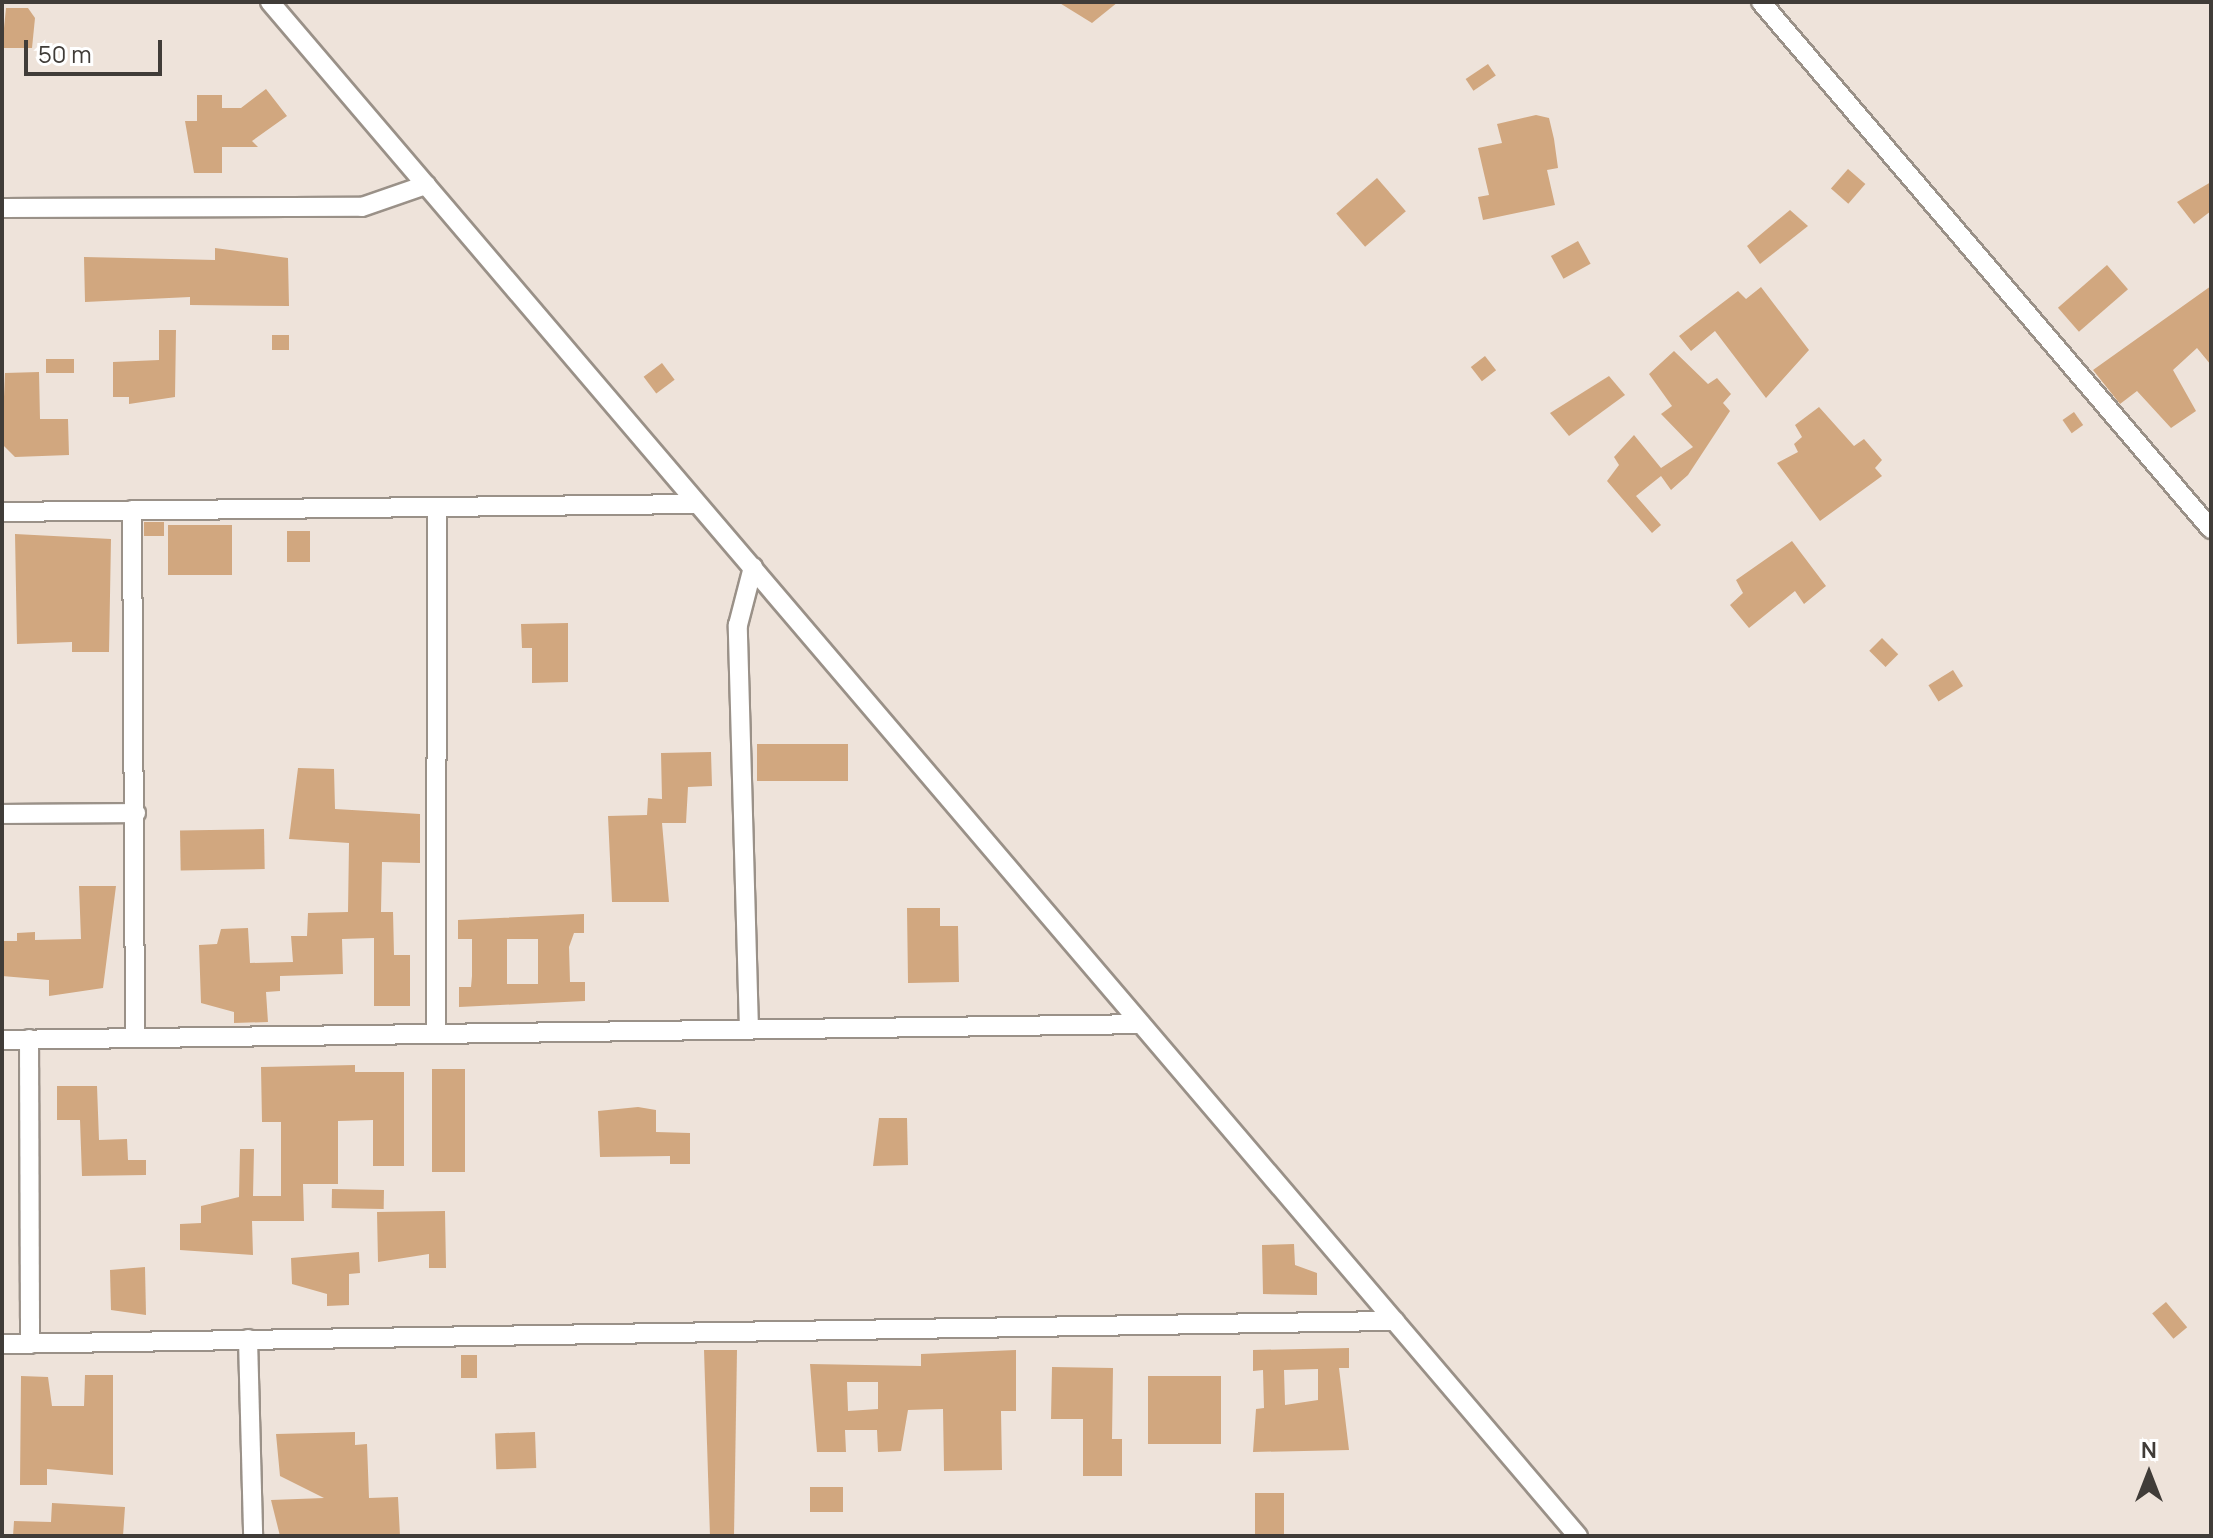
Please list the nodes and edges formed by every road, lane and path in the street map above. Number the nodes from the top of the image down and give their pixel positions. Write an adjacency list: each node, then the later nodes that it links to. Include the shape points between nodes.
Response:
1 (270, 2): 3 (street)
2 (1761, 2): 9 (street)
3 (426, 185): 4 (street, via 362,207); 5 (street)
4 (2, 208)
5 (697, 504): 6 (street); 10 (street)
6 (437, 509): 7 (street); 15 (street)
7 (132, 510): 8 (street); 11 (street)
8 (2, 512)
9 (2211, 529)
10 (753, 567): 13 (street); 14 (street, via 738,625)
11 (136, 813): 12 (street); 16 (street)
12 (2, 814)
13 (1141, 1024): 14 (street); 19 (street)
14 (749, 1030): 15 (street)
15 (436, 1033): 16 (street)
16 (135, 1037): 17 (street)
17 (29, 1039): 18 (street); 22 (street)
18 (2, 1040)
19 (1395, 1321): 20 (street); 24 (street)
20 (248, 1339): 22 (street); 23 (street)
21 (2, 1344): 22 (street)
22 (30, 1344)
23 (253, 1536)
24 (1578, 1536)

